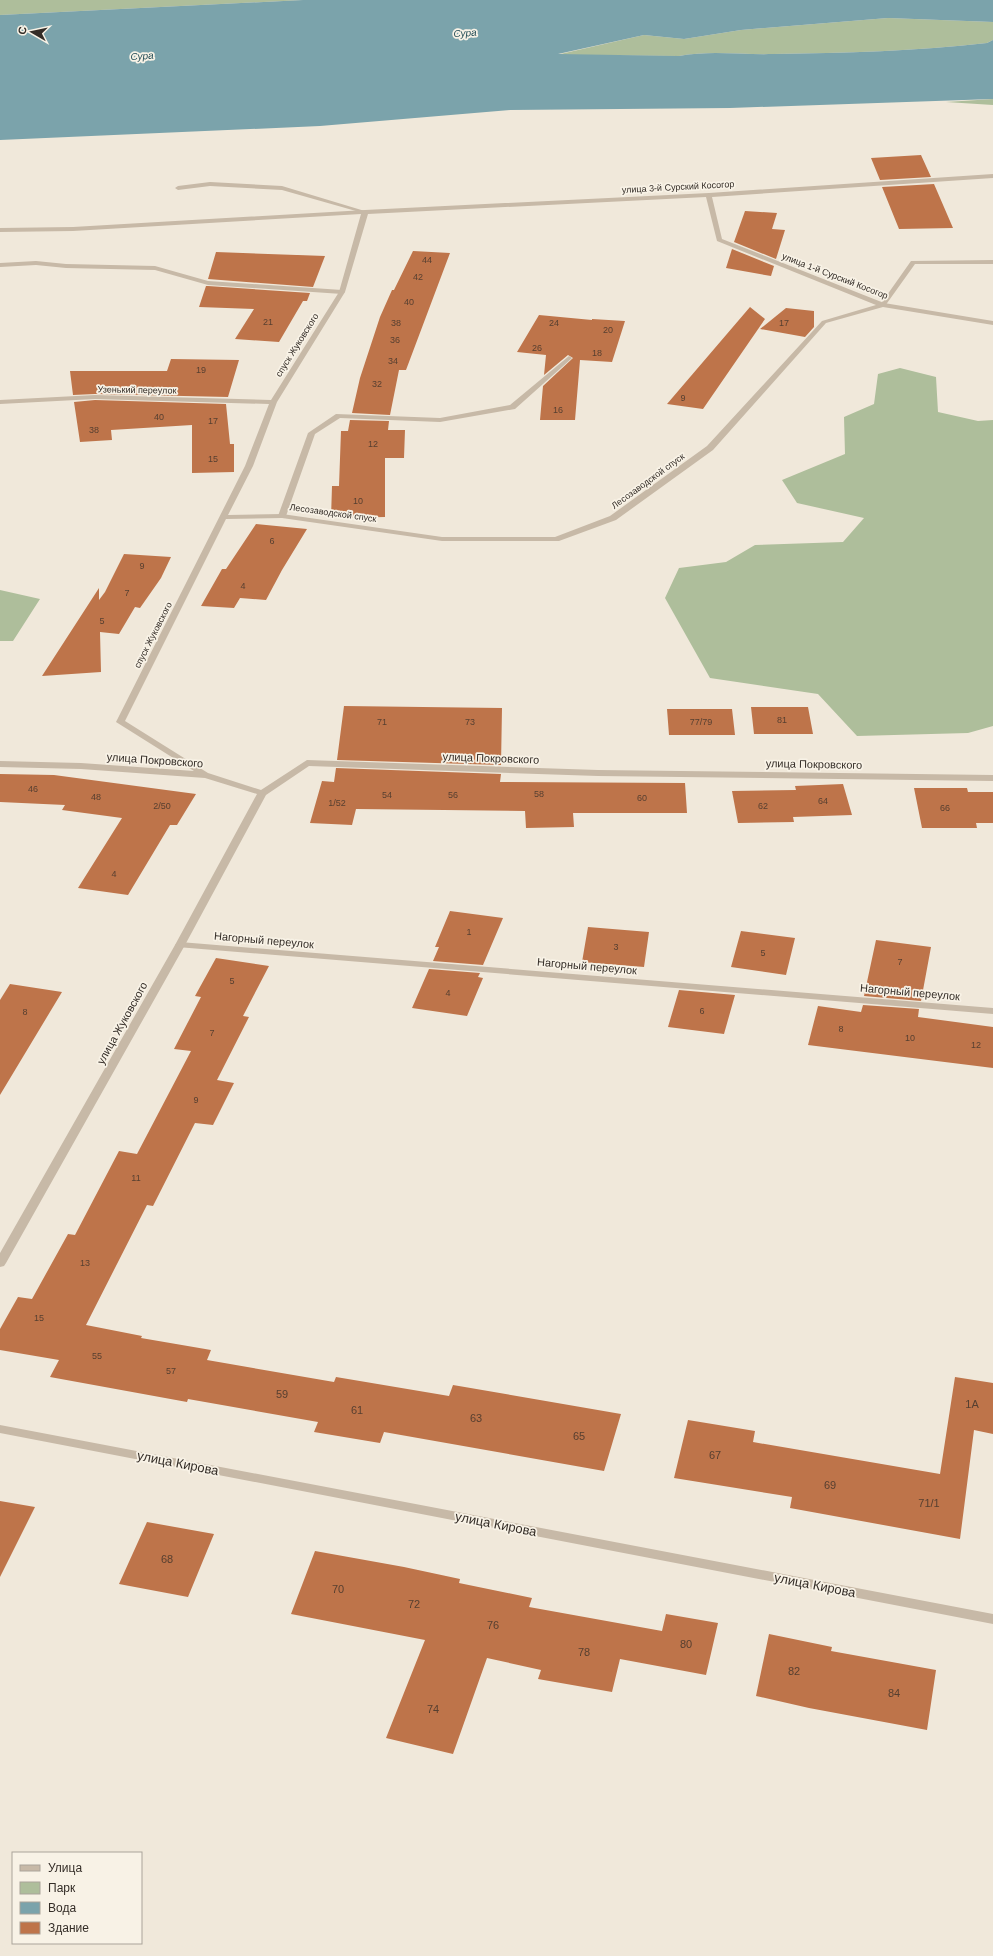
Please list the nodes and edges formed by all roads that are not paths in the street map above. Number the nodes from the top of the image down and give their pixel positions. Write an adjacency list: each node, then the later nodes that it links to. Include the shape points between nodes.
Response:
1 (993, 176): 3 (street, улица 3-й Сурский Косогор)
2 (178, 188): 4 (street, via 210,184 282,188)
3 (708, 195): 4 (street, улица 3-й Сурский Косогор); 9 (street, улица 1-й Сурский Косогор, via 719,240)
4 (365, 212): 5 (street, via 73,229); 8 (street, спуск Жуковского)
5 (0, 230)
6 (993, 262): 9 (street, via 913,262)
7 (0, 264): 8 (street, via 155,268 208,283)
8 (342, 292): 13 (street, спуск Жуковского)
9 (882, 306): 10 (street, улица 1-й Сурский Косогор); 14 (street, Лесозаводской спуск, via 824,322 710,448 613,518 556,539 442,539)
10 (993, 323)
11 (569, 358): 14 (street, via 512,407 440,420 339,416 312,433)
12 (0, 402): 13 (street, Узенький переулок, via 95,398)
13 (273, 402): 15 (street, спуск Жуковского, via 250,466)
14 (282, 516): 15 (street, Лесозаводской спуск)
15 (224, 517): 17 (street, спуск Жуковского, via 120,722)
16 (0, 764): 17 (street, улица Покровского, via 81,766)
17 (206, 775): 19 (street, улица Покровского)
18 (993, 778): 19 (street, улица Покровского, via 598,773 307,763)
19 (262, 793): 20 (street, улица Жуковского)
20 (180, 945): 21 (street, Нагорный переулок); 22 (street, улица Жуковского)
21 (993, 1011)
22 (0, 1263)
23 (0, 1429): 24 (street, улица Кирова)
24 (993, 1619)

